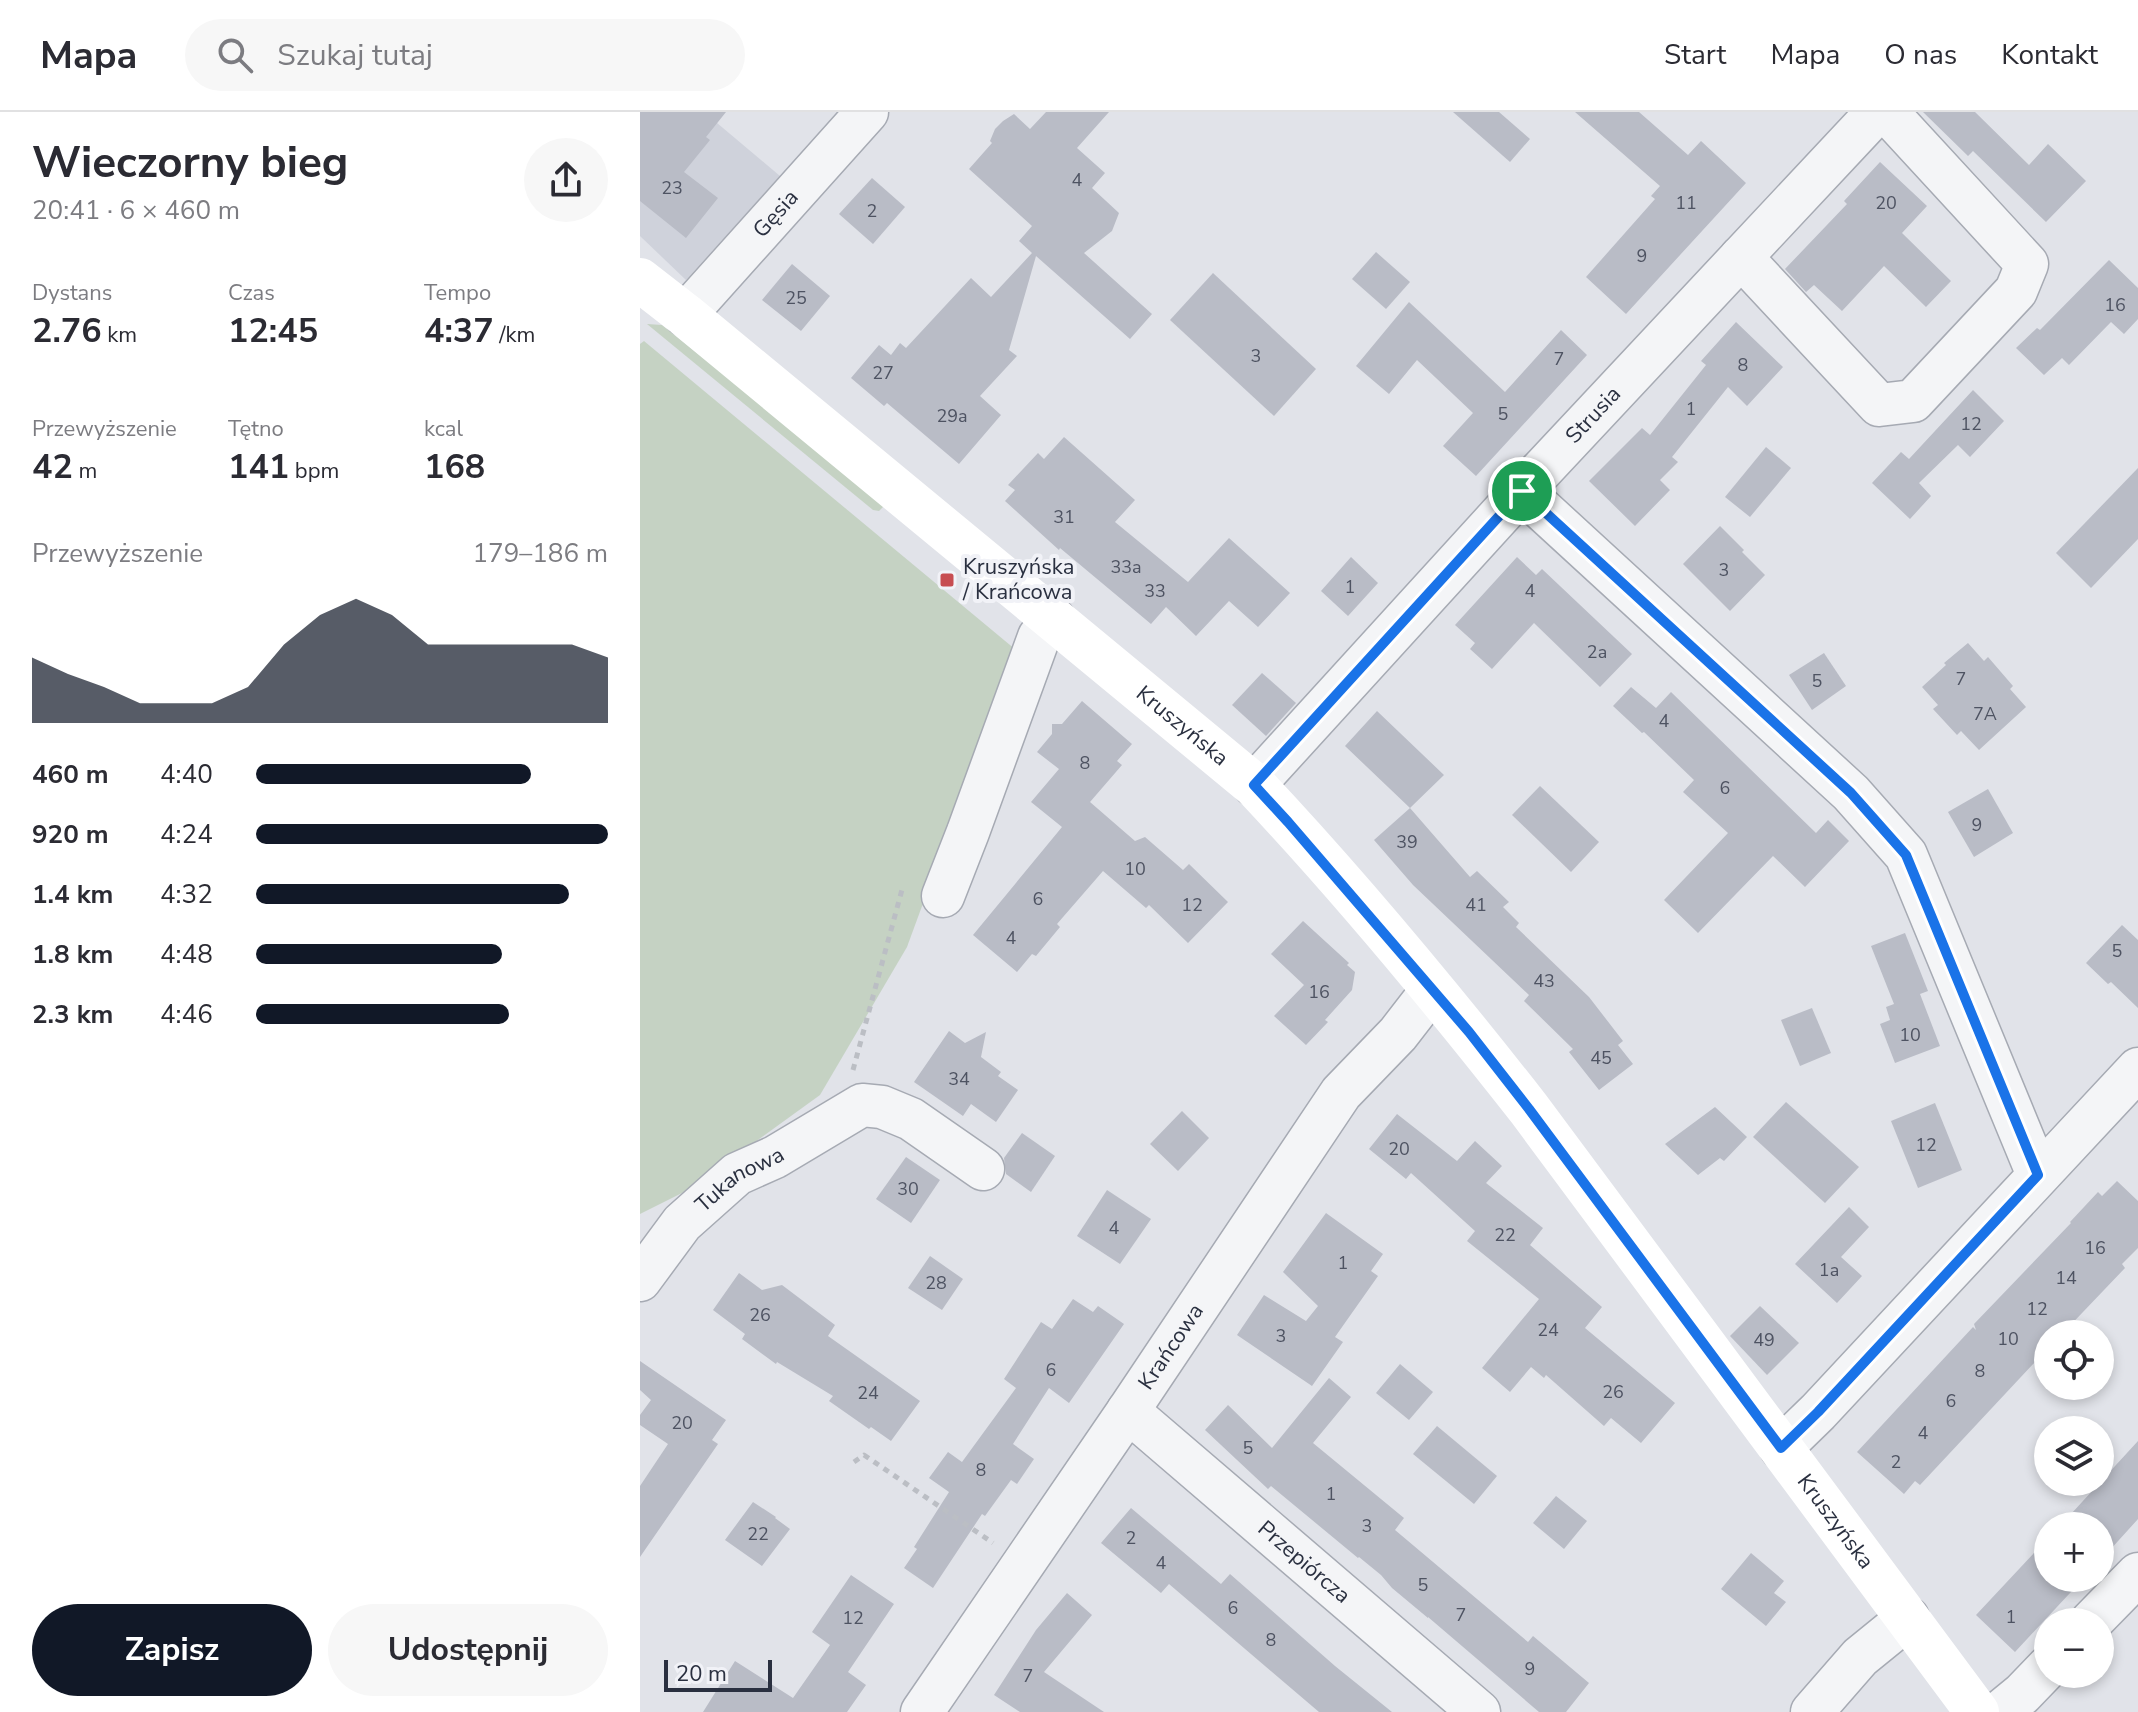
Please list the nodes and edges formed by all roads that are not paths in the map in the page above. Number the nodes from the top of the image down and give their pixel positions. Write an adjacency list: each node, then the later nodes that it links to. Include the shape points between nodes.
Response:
1 (867, 112): 6 (street, Gęsia)
2 (1877, 112): 4 (street, Strusia)
3 (1887, 112): 4 (street, via 2027,264 2016,291 1913,401 1879,405)
4 (1741, 257): 7 (street, Strusia)
5 (642, 285): 6 (street, Kruszyńska)
6 (685, 315): 8 (street, Kruszyńska)
7 (1522, 491): 9 (street, Strusia); 14 (street, via 1851,793 1906,855)
8 (1054, 619): 9 (street, Kruszyńska); 10 (street, via 1039,637)
9 (1254, 785): 11 (street, Kruszyńska)
10 (943, 896)
11 (1432, 990): 16 (street, Krańcowa, via 1341,1093); 17 (street, Kruszyńska, via 1529,1109)
12 (2138, 1069): 14 (street)
13 (983, 1169): 15 (street, Tukanowa, via 911,1119 862,1105 737,1174 682,1223)
14 (2038, 1175): 17 (street)
15 (640, 1280)
16 (1128, 1411): 22 (street, Krańcowa); 23 (street, Przepiórcza)
17 (1781, 1448): 20 (street, Kruszyńska)
18 (2138, 1574): 19 (street)
19 (2105, 1608)
20 (1908, 1618): 24 (street, via 1860,1657); 25 (street, Kruszyńska)
21 (2034, 1682): 26 (street)
22 (922, 1712)
23 (1479, 1712)
24 (1812, 1712)
25 (1977, 1712)
26 (2000, 1712)

